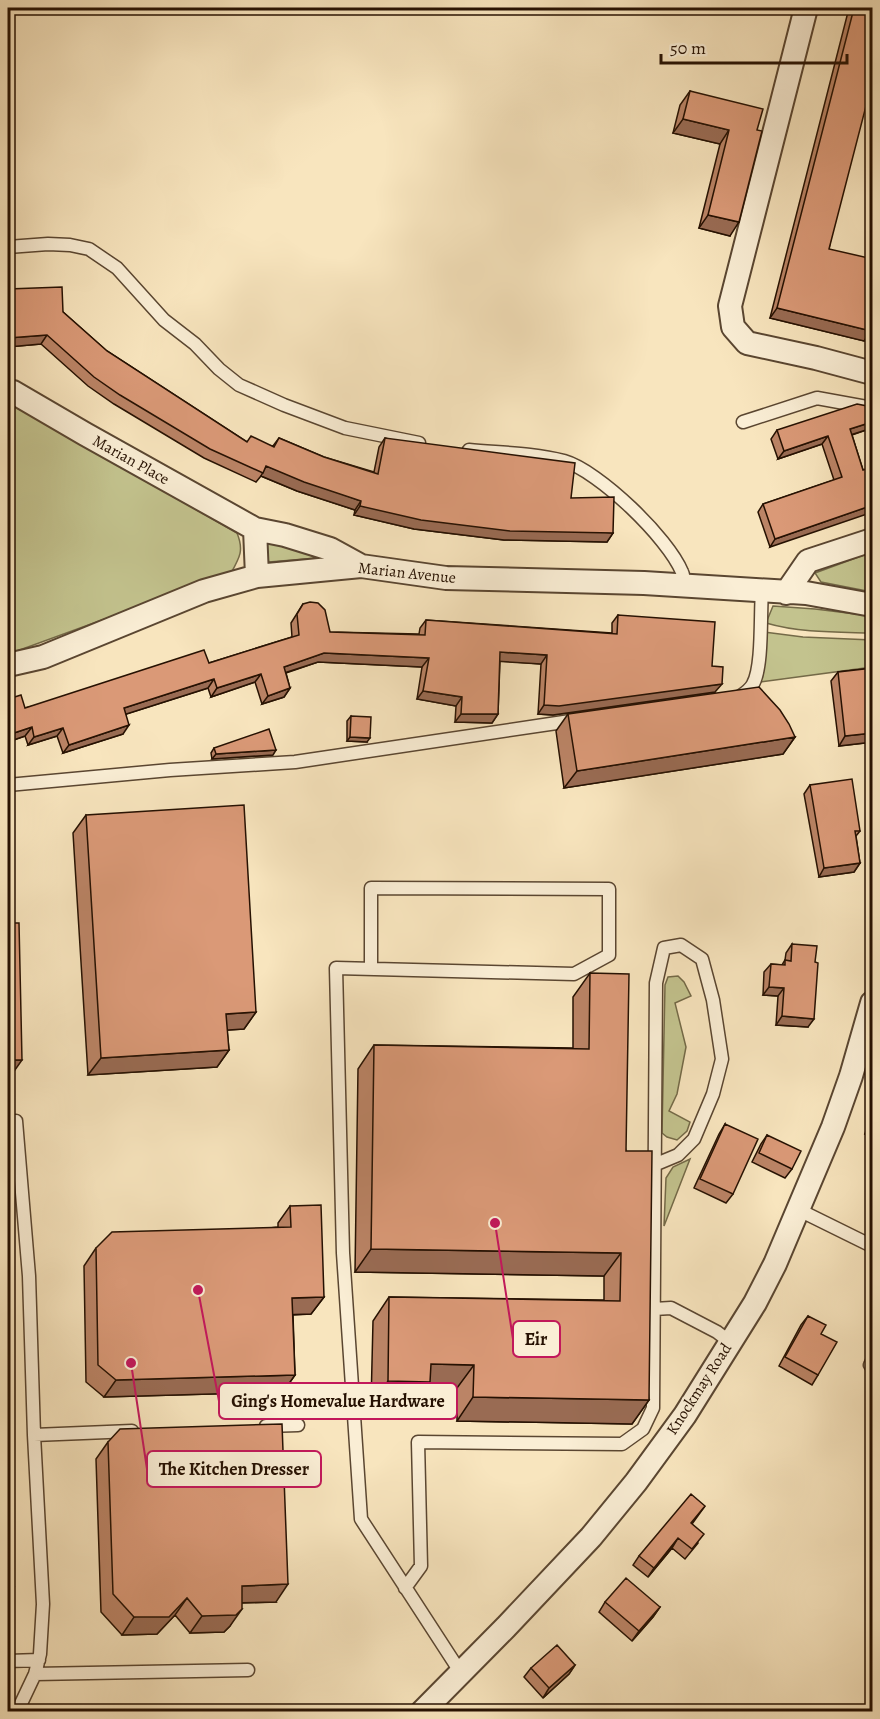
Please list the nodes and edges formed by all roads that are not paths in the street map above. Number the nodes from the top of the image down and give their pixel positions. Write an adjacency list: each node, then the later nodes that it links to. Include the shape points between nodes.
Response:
1 (806, 8): 3 (street, via 730,306 733,327 747,343)
2 (8, 247): 7 (lane, via 48,244 88,249 117,268 164,320 239,385 345,428)
3 (873, 373)
4 (8, 391): 9 (street, Marian Place)
5 (873, 408): 6 (lane, via 817,398)
6 (742, 422)
7 (429, 445)
8 (461, 450): 13 (lane, via 532,455 565,461 587,471 649,525 682,573)
9 (255, 530): 11 (street, Marian Place, via 330,549); 12 (street)
10 (873, 540): 15 (street, via 808,561)
11 (361, 566): 12 (street, Marian Avenue); 13 (street, Marian Avenue, via 446,578)
12 (258, 576): 17 (street, Marian Avenue, via 196,594 43,657)
13 (684, 586): 14 (street, Marian Avenue)
14 (762, 591): 15 (street, Marian Avenue); 18 (lane, via 758,669 747,692)
15 (786, 592): 16 (street, Marian Avenue)
16 (873, 605)
17 (8, 665)
18 (726, 699)
19 (587, 718): 20 (lane, via 295,762)
20 (8, 785)
21 (371, 969): 21 (lane, via 574,974 609,955 609,889 371,888); 33 (lane, via 336,968 343,1253 361,1520)
22 (873, 1003): 25 (street, Knockmay Road, via 833,1127)
23 (16, 1121): 32 (lane, via 29,1276)
24 (654, 1165): 24 (lane, via 656,983 664,948 681,945 702,959 722,1059 713,1094 694,1139 678,1155); 27 (lane)
25 (799, 1210): 26 (lane); 28 (street, Knockmay Road, via 755,1303)
26 (873, 1246)
27 (654, 1309): 28 (lane, via 671,1308); 33 (lane, via 653,1408 643,1429 622,1444 418,1442 421,1566)
28 (730, 1342): 37 (street, Knockmay Road, via 636,1482 591,1537)
29 (298, 1425): 30 (lane)
30 (252, 1426)
31 (148, 1431): 32 (lane)
32 (34, 1435): 34 (lane, via 43,1604)
33 (405, 1588): 37 (lane)
34 (39, 1660): 35 (lane); 38 (lane)
35 (8, 1661)
36 (248, 1670): 38 (lane)
37 (461, 1673): 40 (street, Knockmay Road)
38 (35, 1674): 39 (lane)
39 (17, 1712)
40 (423, 1712)

